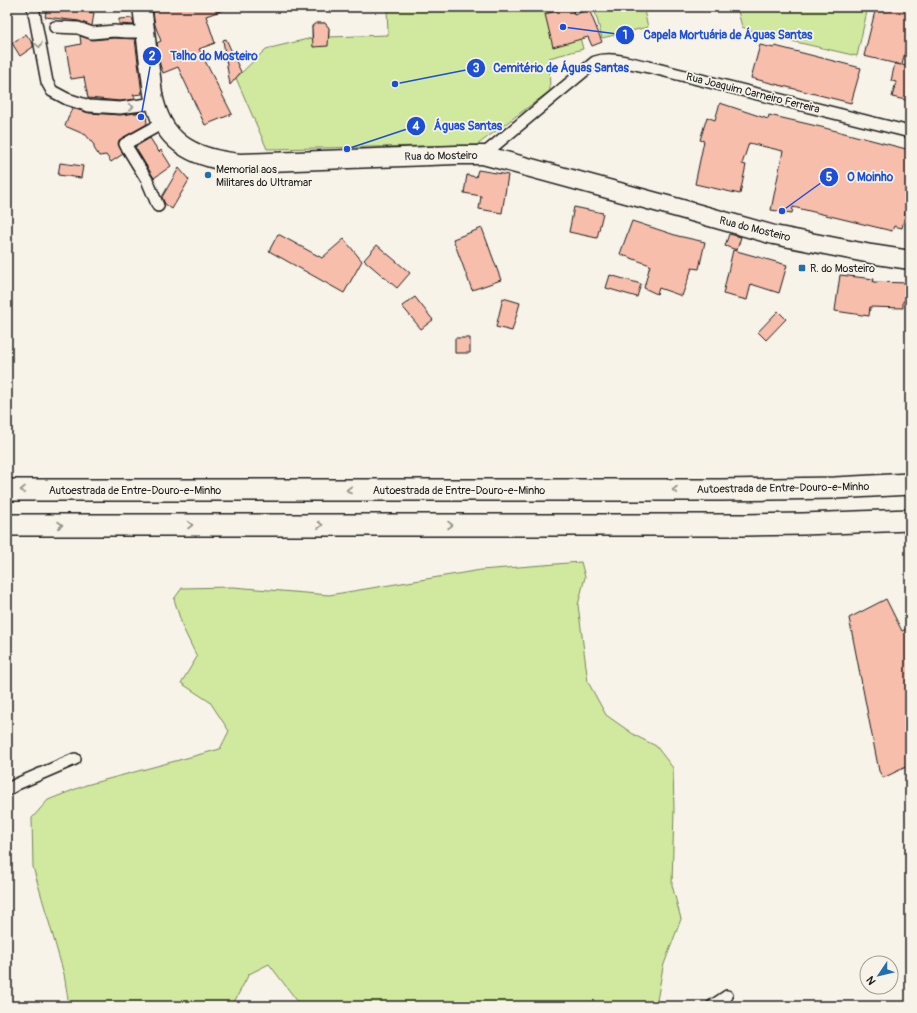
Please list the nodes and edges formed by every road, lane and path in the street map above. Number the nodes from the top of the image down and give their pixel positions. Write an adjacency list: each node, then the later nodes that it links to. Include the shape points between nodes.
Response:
1 (33, 7): 5 (street, one-way to 5, via 47,82 52,91 89,106 120,108)
2 (142, 7): 4 (main road, Rua do Mosteiro)
3 (55, 27): 4 (street, via 78,28 92,32)
4 (145, 32): 5 (main road, Rua do Mosteiro)
5 (155, 103): 6 (main road, Rua do Mosteiro)
6 (161, 120): 8 (main road, Rua do Mosteiro, via 171,135 187,149 222,161 240,163); 9 (street, via 154,128 125,144 147,180)
7 (910, 132): 8 (street, Rua Joaquim Carneiro Ferreira, via 622,61 601,60 595,62)
8 (483, 156): 10 (main road, Rua do Mosteiro, via 774,235 871,254)
9 (158, 206)
10 (908, 257)
11 (910, 484): 12 (highway, Autoestrada de Entre-Douro-e-Minho, one-way to 12, via 722,490)
12 (7, 490)
13 (910, 520): 14 (highway, one-way to 13, via 746,525)
14 (7, 525)
15 (75, 759): 16 (street)
16 (7, 790)
17 (727, 996): 18 (street)
18 (712, 1006)

